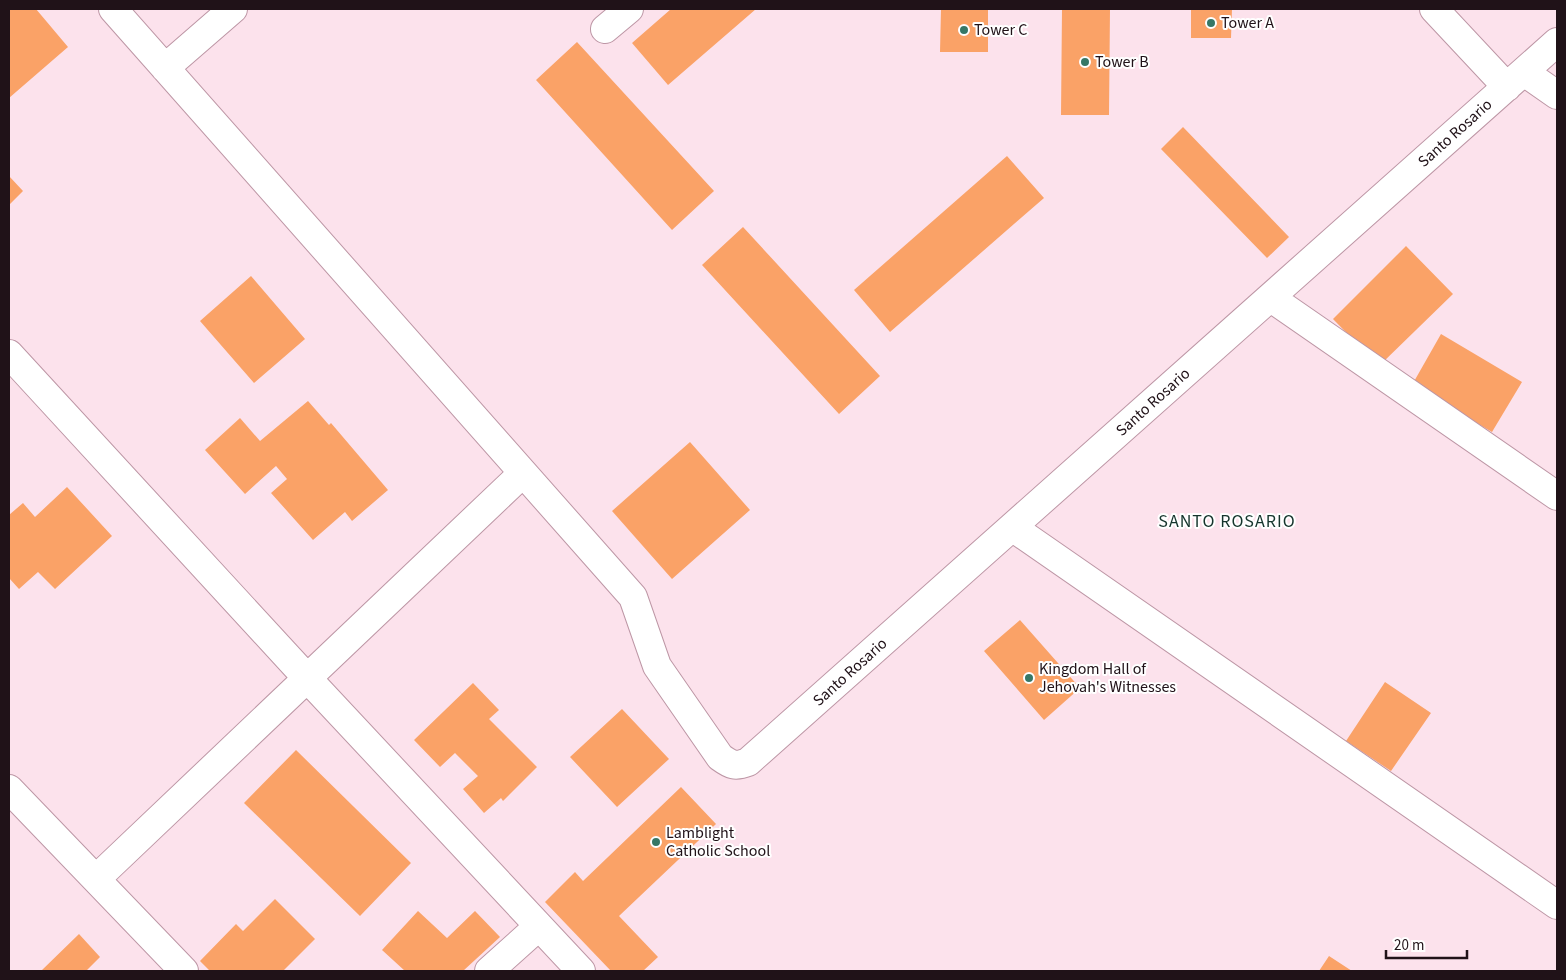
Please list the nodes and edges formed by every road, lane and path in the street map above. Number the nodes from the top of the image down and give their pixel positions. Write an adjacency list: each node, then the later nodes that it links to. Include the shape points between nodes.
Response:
1 (113, 9): 7 (street)
2 (233, 9): 7 (street)
3 (629, 9): 5 (street)
4 (1434, 9): 8 (street)
5 (605, 30)
6 (1557, 42): 8 (street, Santo Rosario)
7 (165, 68): 12 (street)
8 (1516, 80): 9 (street); 10 (street, Santo Rosario)
9 (1557, 95)
10 (1271, 298): 13 (street); 14 (street, Santo Rosario)
11 (9, 354): 15 (street)
12 (523, 474): 14 (street, Santo Rosario, via 633,597 657,666 720,757 731,765 748,762); 15 (street)
13 (1557, 496)
14 (1012, 527): 18 (street)
15 (307, 678): 17 (street); 19 (street)
16 (9, 789): 17 (street)
17 (96, 879): 20 (street)
18 (1557, 905)
19 (539, 926): 21 (street); 22 (street)
20 (184, 971)
21 (489, 971)
22 (581, 971)

